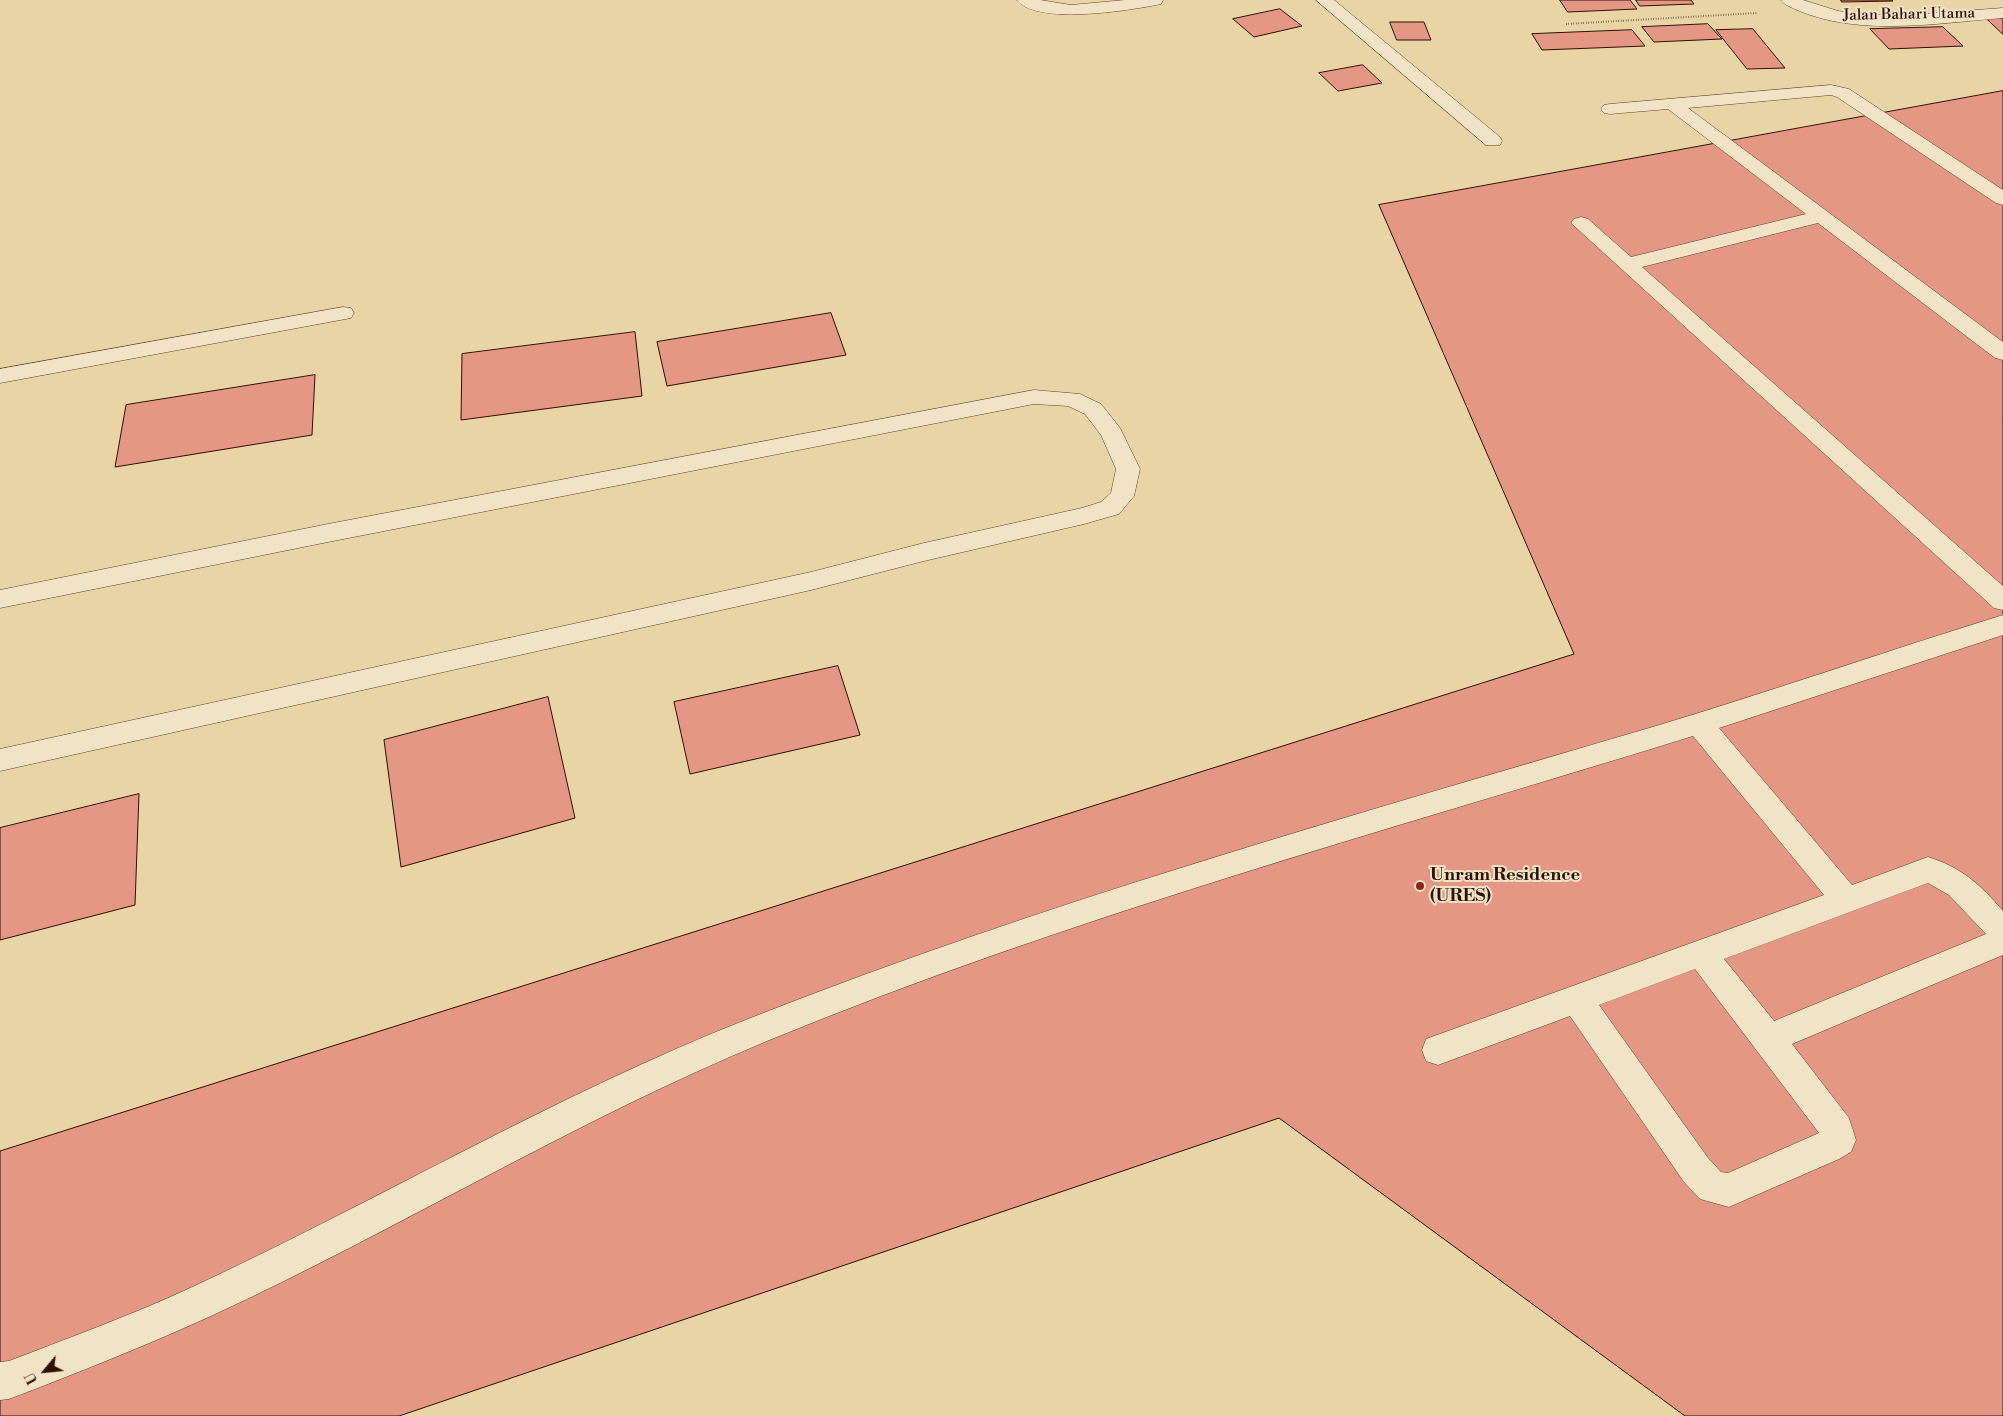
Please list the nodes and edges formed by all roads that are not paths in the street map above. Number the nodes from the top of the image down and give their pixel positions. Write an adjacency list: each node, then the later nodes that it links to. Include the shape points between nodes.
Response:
1 (1025, 0): 2 (street, via 1043,8 1060,10)
2 (1155, 0)
3 (1324, 0): 8 (street)
4 (1794, 3): 5 (street, Jalan Bahari Utama, via 1826,15 1874,19)
5 (2003, 13)
6 (1672, 104): 7 (street); 9 (street, via 1831,90 1843,93); 10 (street)
7 (1610, 109)
8 (1493, 142)
9 (2003, 199)
10 (1820, 217): 12 (street); 14 (street)
11 (1581, 223): 12 (street)
12 (1627, 264): 17 (street)
13 (343, 313): 15 (street)
14 (2003, 353)
15 (0, 376)
16 (0, 599): 20 (street, via 1034,397 1072,399 1093,409 1112,433 1128,469 1122,496 1110,508 1084,516 924,552 811,582)
17 (2003, 601)
18 (2003, 625): 19 (street)
19 (1699, 724): 21 (street); 28 (street, via 1390,815 1171,885 940,962 753,1031 567,1114 262,1272 70,1359 9,1380)
20 (0, 760)
21 (1847, 902): 22 (street, via 1928,870 1939,872 1952,879); 24 (street)
22 (2003, 932)
23 (2003, 942): 26 (street)
24 (1702, 954): 25 (street); 26 (street)
25 (1577, 1000): 26 (street, via 1696,1170 1712,1187 1729,1190 1839,1140 1837,1129); 27 (street)
26 (1768, 1038)
27 (1438, 1050)
28 (0, 1380)

